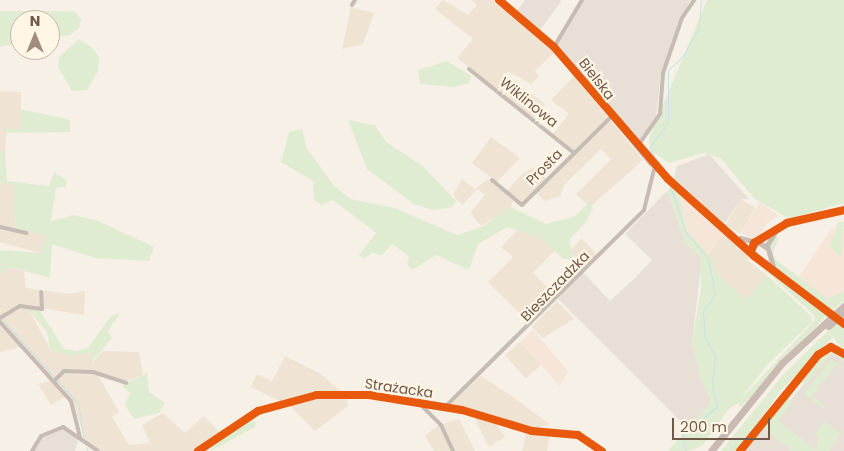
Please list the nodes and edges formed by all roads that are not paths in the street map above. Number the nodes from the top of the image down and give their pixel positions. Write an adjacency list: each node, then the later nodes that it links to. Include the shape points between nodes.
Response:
1 (356, 0): 5 (street)
2 (499, 0): 6 (street, Bielska)
3 (582, 0): 6 (street)
4 (694, 0): 9 (street, via 682,18 663,73 660,114)
5 (352, 5)
6 (554, 47): 8 (street, Bielska)
7 (469, 69): 10 (street, Wiklinowa)
8 (611, 117): 9 (street, Bielska); 10 (street, Prosta)
9 (637, 147): 11 (street, Bielska)
10 (574, 153): 12 (street, Prosta, via 522,205)
11 (654, 166): 17 (street, Bielska); 33 (street, Bieszczadzka, via 646,207 524,334)
12 (492, 180)
13 (844, 210): 15 (main road, via 797,219)
14 (0, 227): 16 (street)
15 (776, 229): 18 (main road); 19 (main road)
16 (26, 233)
17 (732, 234): 18 (street); 20 (street, Bielska)
18 (757, 242): 19 (main road); 20 (main road)
19 (767, 250): 21 (main road); 22 (main road)
20 (751, 251): 21 (main road)
21 (757, 258): 22 (main road)
22 (778, 273): 28 (main road)
23 (41, 292): 26 (street, via 42,308 20,306)
24 (844, 306): 41 (highway, via 782,363)
25 (844, 313): 42 (highway, via 785,367)
26 (1, 317)
27 (0, 322): 30 (street)
28 (844, 324)
29 (844, 354): 43 (street, via 831,347 818,355)
30 (55, 378): 31 (street, via 64,371 93,372); 34 (street, via 71,401)
31 (126, 383)
32 (418, 402): 33 (street, Strażacka); 35 (street, Strażacka, via 369,395 309,395 244,418); 39 (street, via 441,425)
33 (445, 407): 40 (street, Strażacka, via 532,431 578,436)
34 (80, 438): 36 (street, via 68,429 56,429 41,436); 37 (street)
35 (205, 449): 38 (street, Strażacka)
36 (32, 451)
37 (98, 451)
38 (198, 451)
39 (453, 451)
40 (602, 451)
41 (710, 451)
42 (717, 451)
43 (740, 451)

